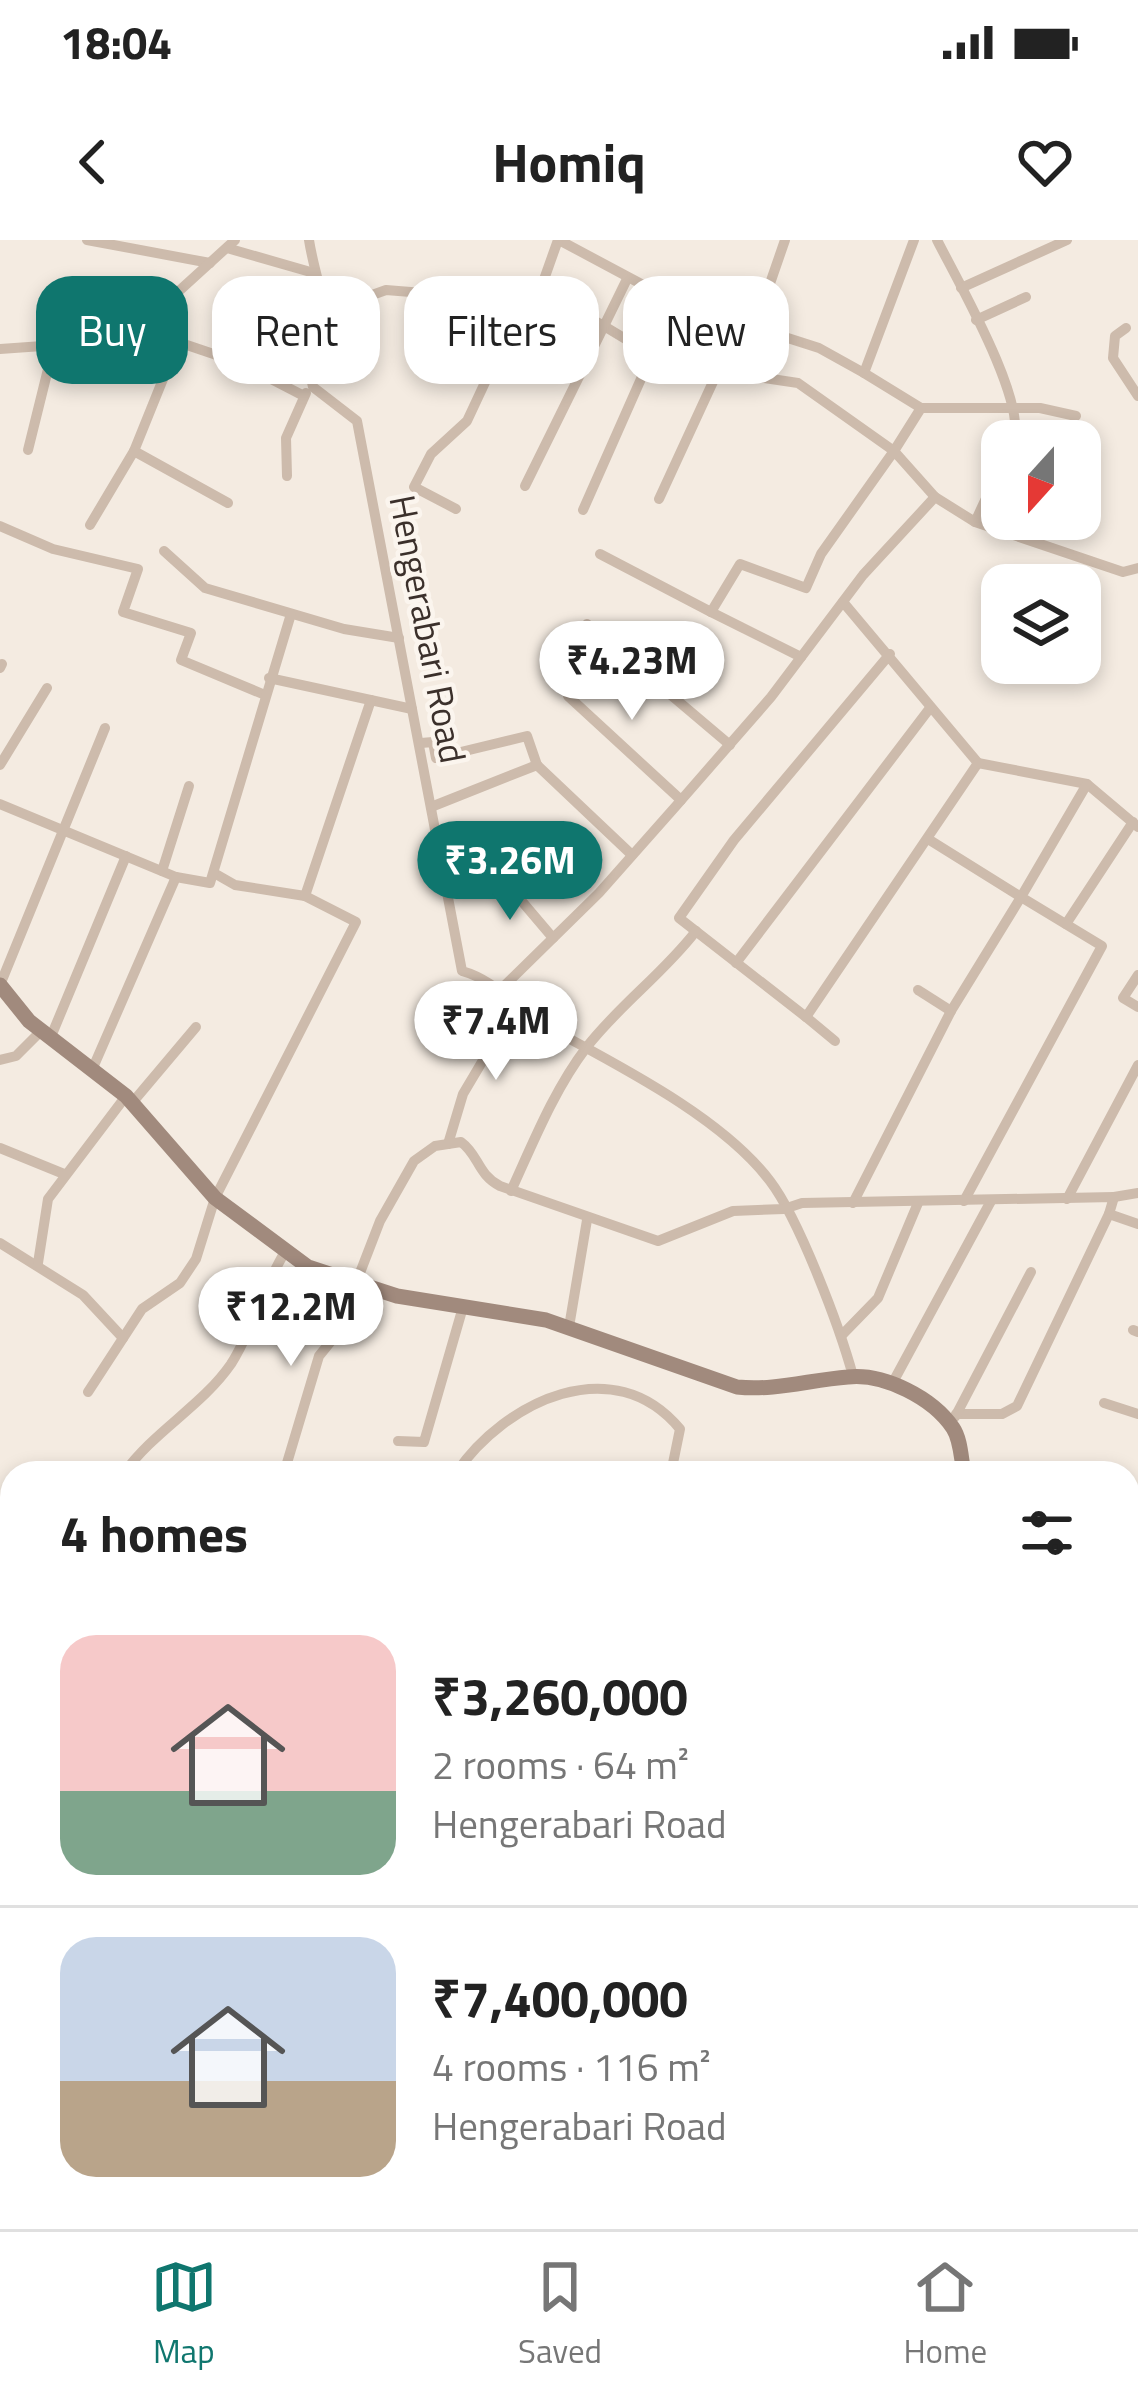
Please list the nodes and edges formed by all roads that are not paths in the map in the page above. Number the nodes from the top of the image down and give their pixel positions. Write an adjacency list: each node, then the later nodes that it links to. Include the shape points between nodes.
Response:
1 (87, 240): 9 (street)
2 (309, 240): 10 (street)
3 (559, 240): 12 (street); 14 (street)
4 (785, 240): 13 (street)
5 (914, 240): 28 (street)
6 (937, 240): 17 (street)
7 (1067, 240): 17 (street)
8 (231, 244): 9 (street); 10 (street)
9 (210, 263): 15 (street)
10 (314, 273): 11 (street)
11 (315, 276)
12 (546, 276)
13 (773, 276)
14 (623, 277)
15 (188, 283)
16 (623, 287): 21 (street)
17 (961, 289): 19 (street)
18 (1026, 297): 19 (street)
19 (976, 320): 39 (street)
20 (599, 323): 21 (street)
21 (604, 326): 23 (street); 46 (street)
22 (1126, 328): 37 (street, via 1115,336 1113,358)
23 (623, 337)
24 (789, 338): 28 (street)
25 (188, 345): 36 (street, Hengerabari Road)
26 (36, 347): 27 (street)
27 (0, 350)
28 (864, 373): 38 (street)
29 (789, 382): 44 (street)
30 (44, 384): 42 (street)
31 (161, 384): 43 (street)
32 (309, 384): 36 (street)
33 (484, 384): 50 (street, via 467,421 431,454 414,487)
34 (639, 384): 52 (street)
35 (712, 384): 48 (street)
36 (308, 391): 45 (street, via 284,449); 63 (street, Hengerabari Road, via 357,421)
37 (1138, 396)
38 (921, 408): 39 (street); 44 (street)
39 (1012, 408): 40 (street); 41 (street)
40 (1076, 416)
41 (1012, 420)
42 (28, 450)
43 (134, 451): 49 (street); 54 (street)
44 (894, 451): 47 (street); 60 (street, via 806,588 740,564)
45 (287, 476)
46 (525, 486)
47 (935, 497): 53 (street); 59 (street)
48 (658, 499)
49 (228, 503)
50 (456, 509)
51 (981, 509): 53 (street)
52 (584, 510)
53 (975, 522): 58 (street, via 1123,572)
54 (90, 525)
55 (0, 526): 69 (street, via 53,549 138,569 123,612 191,633 181,660)
56 (164, 551): 61 (street, via 205,588)
57 (600, 554): 60 (street)
58 (1138, 568)
59 (843, 602): 65 (street); 66 (street)
60 (711, 612): 66 (street)
61 (292, 614): 63 (street); 67 (street)
62 (586, 623): 64 (street)
63 (398, 638): 72 (street, Hengerabari Road)
64 (611, 644): 75 (street); 81 (street, via 568,696)
65 (890, 654): 71 (street); 96 (street, via 679,917)
66 (801, 657): 75 (street)
67 (269, 678): 69 (street); 70 (street)
68 (47, 688): 77 (street)
69 (265, 695): 90 (street)
70 (371, 700): 72 (street); 93 (street)
71 (930, 707): 76 (street); 98 (street)
72 (412, 709): 74 (street, Hengerabari Road)
73 (105, 728): 85 (street)
74 (421, 743): 78 (street, via 433,742 436,758 527,736); 83 (street, Hengerabari Road)
75 (730, 745): 81 (street)
76 (978, 763): 79 (street); 86 (street)
77 (0, 765)
78 (536, 765): 83 (street); 87 (street)
79 (1088, 784): 84 (street); 94 (street)
80 (190, 787): 89 (street)
81 (681, 800): 87 (street)
82 (0, 804): 85 (street)
83 (431, 807): 101 (street, Hengerabari Road, via 462,971)
84 (1135, 824): 95 (street)
85 (65, 831): 88 (street); 100 (street)
86 (928, 839): 94 (street); 106 (street)
87 (632, 855): 97 (street)
88 (126, 856): 89 (street); 108 (street)
89 (162, 871): 91 (street)
90 (214, 873): 91 (street, via 210,883); 93 (street, via 235,885)
91 (176, 877): 113 (street)
92 (503, 878): 97 (street)
93 (304, 896): 121 (street, via 356,922)
94 (1021, 897): 95 (street); 105 (street)
95 (1066, 924): 125 (street, via 1102,946)
96 (696, 931): 98 (street); 110 (street)
97 (553, 938): 101 (street)
98 (736, 963): 106 (street)
99 (1138, 975): 103 (street, via 1124,998)
100 (0, 985): 108 (main road)
101 (501, 989): 104 (street, Hengerabari Road)
102 (918, 990): 105 (street)
103 (1138, 1007)
104 (514, 1008): 110 (street, Hengerabari Road); 115 (street, via 463,1094)
105 (951, 1011): 124 (street)
106 (806, 1017): 109 (street)
107 (196, 1028): 114 (street)
108 (46, 1035): 111 (street); 113 (main road)
109 (836, 1041)
110 (586, 1047): 118 (street); 127 (street, Hengerabari Road, via 749,1159)
111 (0, 1060)
112 (1138, 1065): 122 (street)
113 (92, 1070): 114 (main road)
114 (129, 1100): 117 (street); 121 (main road)
115 (448, 1144): 118 (street, via 472,1150 484,1178); 135 (street, via 414,1160)
116 (0, 1148): 117 (street)
117 (64, 1174): 133 (street, via 48,1199)
118 (511, 1191): 129 (street)
119 (1138, 1193): 120 (street)
120 (1114, 1197): 122 (street); 128 (street)
121 (214, 1198): 132 (main road); 139 (street, via 196,1259)
122 (1067, 1198): 123 (street)
123 (991, 1201): 125 (street); 141 (street)
124 (853, 1202): 126 (street); 127 (street)
125 (964, 1202): 126 (street)
126 (918, 1203): 138 (street, via 878,1298)
127 (784, 1210): 129 (street, via 733,1211 658,1240); 138 (street, Hengerabari Road)
128 (1109, 1214): 130 (street); 145 (street, via 1017,1406)
129 (587, 1220): 137 (street)
130 (1138, 1224)
131 (0, 1243): 133 (street)
132 (286, 1252): 135 (main road); 147 (street, via 214,1386)
133 (38, 1263): 139 (street)
134 (1031, 1272): 145 (street)
135 (352, 1282): 136 (main road); 148 (street)
136 (463, 1307): 137 (main road); 146 (street, via 424,1442)
137 (569, 1327): 140 (main road, via 736,1387)
138 (842, 1335): 140 (street, Hengerabari Road)
139 (123, 1338): 142 (street)
140 (854, 1376): 141 (main road)
141 (892, 1384): 145 (main road)
142 (88, 1392)
143 (1104, 1403): 144 (street)
144 (1138, 1414)
145 (953, 1420): 151 (main road)
146 (398, 1441)
147 (133, 1461)
148 (288, 1461)
149 (464, 1461): 150 (street, via 517,1412 564,1390 603,1388 662,1407 680,1429)
150 (673, 1461)
151 (962, 1461)

